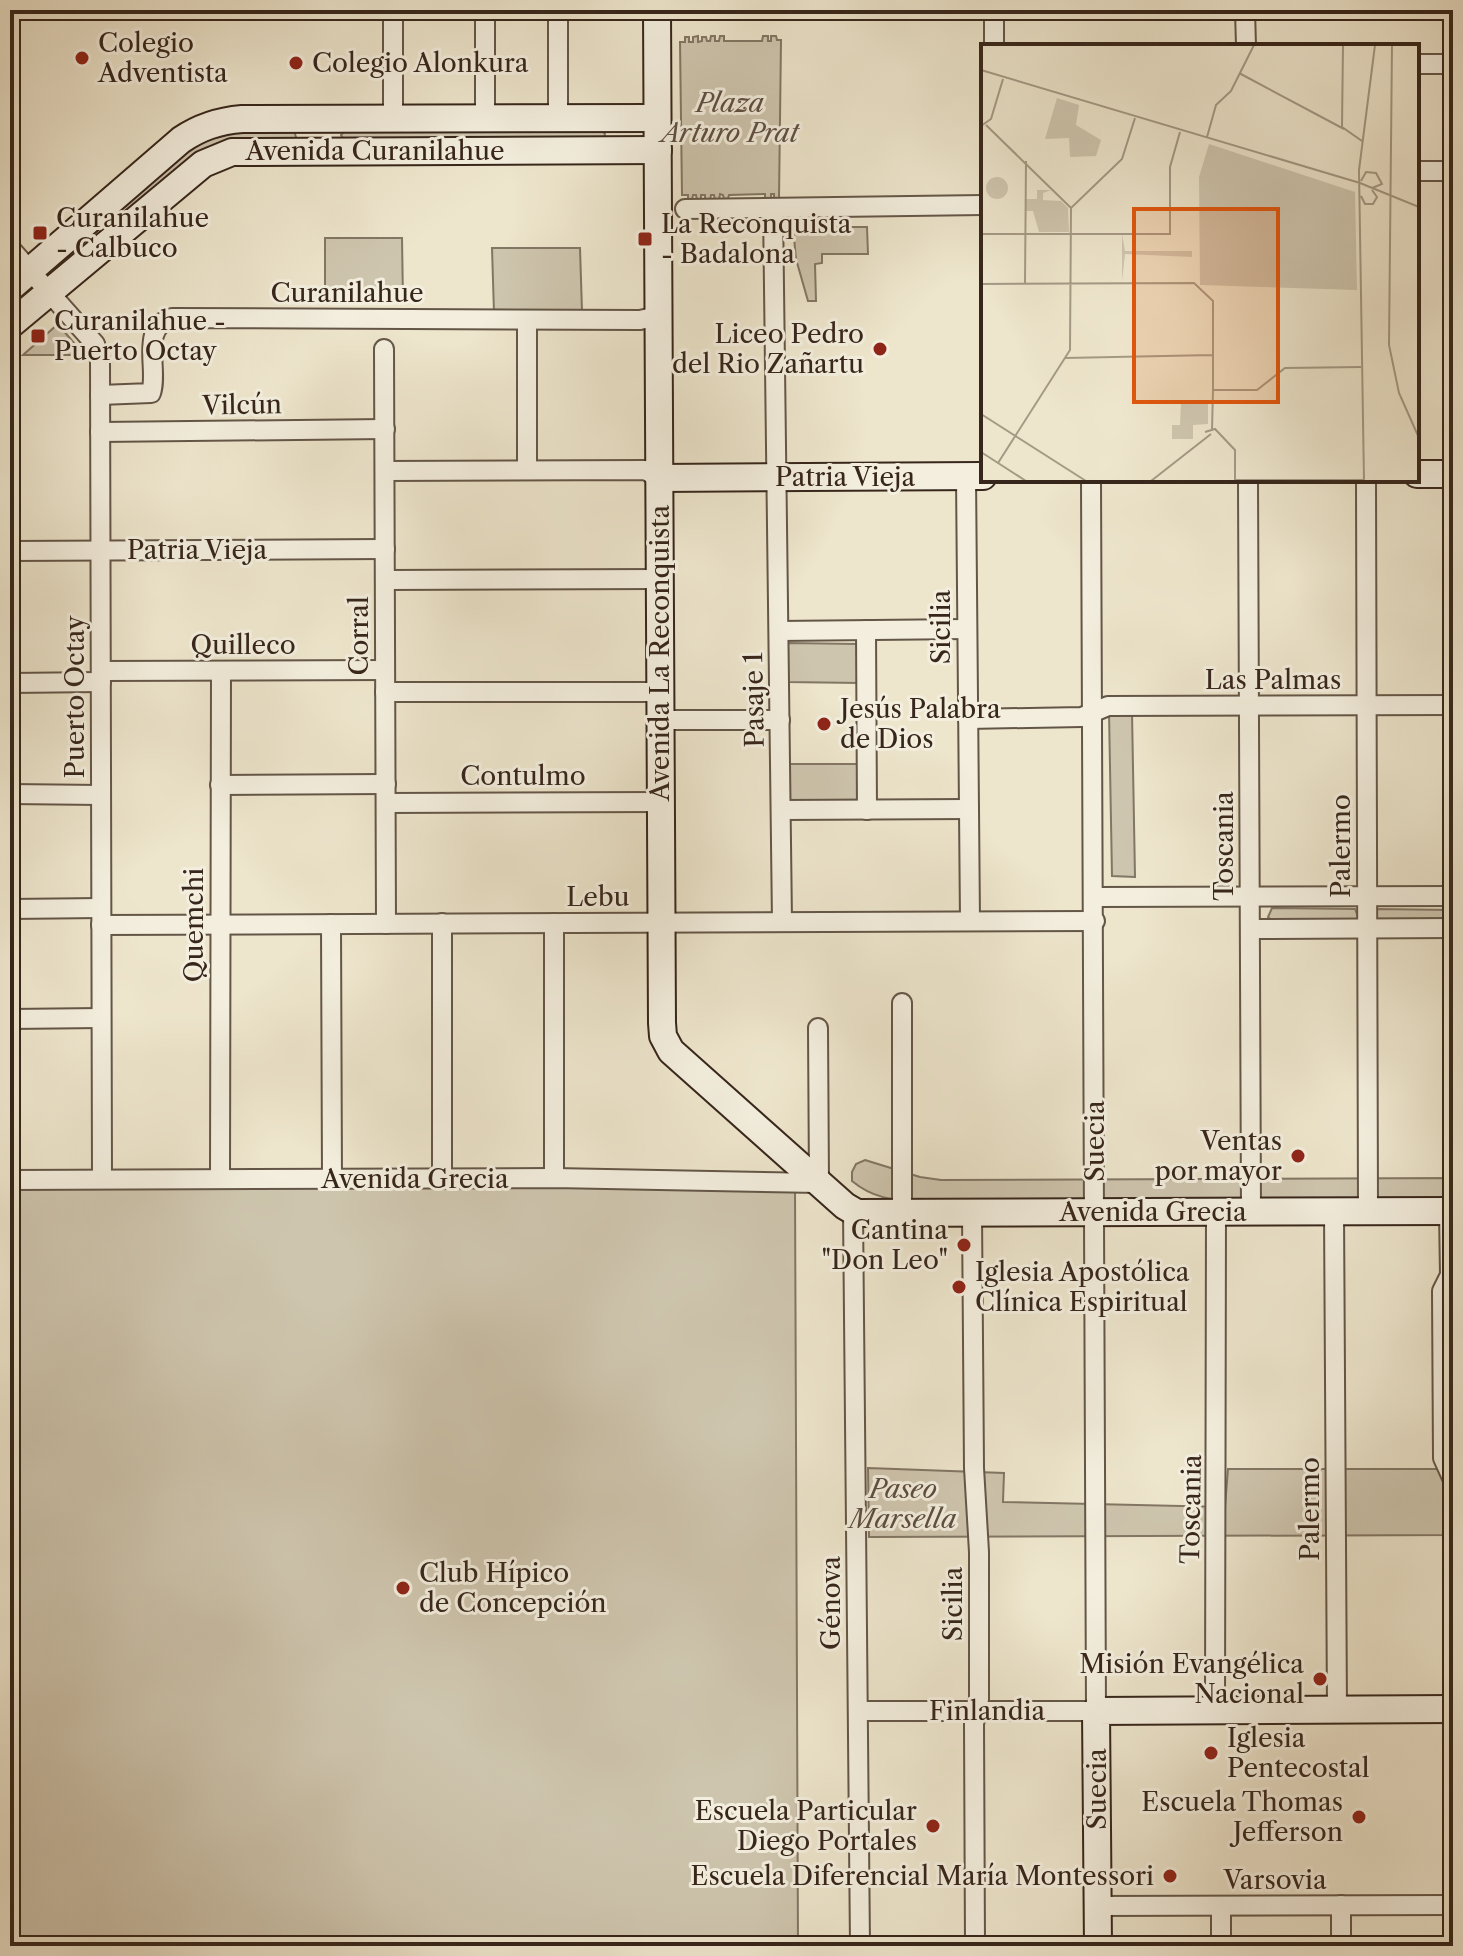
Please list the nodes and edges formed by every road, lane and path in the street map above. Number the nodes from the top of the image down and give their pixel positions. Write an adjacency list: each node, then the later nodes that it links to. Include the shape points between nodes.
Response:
1 (393, 10): 11 (street)
2 (485, 10): 12 (street)
3 (558, 10): 13 (street)
4 (657, 10): 14 (main road, Avenida La Reconquista)
5 (994, 10): 7 (street)
6 (1245, 10): 8 (street)
7 (994, 44)
8 (1246, 44)
9 (1419, 64): 10 (street)
10 (1453, 64)
11 (393, 118): 12 (main road, Avenida Curanilahue); 15 (main road, Avenida Curanilahue)
12 (485, 118): 13 (main road, Avenida Curanilahue)
13 (558, 118): 14 (main road, Avenida Curanilahue)
14 (657, 118): 17 (main road, Avenida La Reconquista)
15 (332, 119): 16 (main road); 24 (main road, Avenida Curanilahue, via 229,120 200,128)
16 (332, 150): 17 (main road, Avenida Curanilahue); 25 (main road, Avenida Curanilahue, via 243,150 212,159)
17 (658, 150): 26 (main road, Avenida La Reconquista)
18 (1419, 171): 19 (street)
19 (1453, 171)
20 (981, 205): 21 (street)
21 (773, 208): 22 (street); 38 (street)
22 (685, 209)
23 (10, 248): 24 (street, Puerto Octay)
24 (20, 279): 25 (street, Puerto Octay)
25 (50, 293): 28 (main road, Avenida Curanilahue); 30 (street, Puerto Octay, via 98,349)
26 (658, 316): 27 (street, Curanilahue); 39 (main road, Avenida La Reconquista)
27 (527, 320): 30 (street, Curanilahue, via 172,318 154,333 151,393); 33 (street)
28 (10, 325)
29 (384, 349): 31 (street, Corral)
30 (100, 395): 32 (street, Puerto Octay)
31 (385, 429): 32 (street, Vilcún); 34 (street, Corral)
32 (100, 432): 44 (street, Puerto Octay)
33 (527, 470): 34 (street); 39 (street, via 645,470)
34 (385, 471): 43 (street, Corral)
35 (1419, 474): 36 (main road)
36 (1453, 474)
37 (975, 476): 38 (main road, Patria Vieja); 48 (street, Sicilia)
38 (777, 477): 39 (main road, Patria Vieja); 50 (street, Pasaje 1)
39 (659, 478): 46 (main road, Avenida La Reconquista)
40 (1091, 482): 60 (street, Suecia)
41 (1248, 482): 58 (street, Toscania)
42 (1366, 482): 59 (street, Palermo)
43 (385, 549): 44 (street, Patria Vieja); 47 (street, Corral)
44 (100, 550): 45 (street, Patria Vieja); 53 (street, Puerto Octay)
45 (10, 551)
46 (660, 579): 47 (street); 56 (main road, Avenida La Reconquista)
47 (385, 580): 51 (street, Corral)
48 (967, 629): 49 (street); 61 (street, Sicilia)
49 (866, 630): 50 (street); 71 (street)
50 (779, 631): 63 (street, Pasaje 1)
51 (385, 670): 52 (street, Quilleco); 55 (street, Corral)
52 (221, 671): 53 (street, Quilleco); 64 (street, Quemchi)
53 (101, 676): 54 (street, Quilleco); 67 (street, Puerto Octay)
54 (10, 683)
55 (385, 692): 56 (street); 65 (street, Corral)
56 (660, 692): 62 (main road, Avenida La Reconquista)
57 (1453, 705): 59 (street, Las Palmas)
58 (1249, 706): 59 (street, Las Palmas); 60 (street, Las Palmas, via 1108,706); 72 (street, Toscania)
59 (1366, 706): 73 (street, Palermo)
60 (1093, 711): 61 (street, via 1082,717); 75 (street, Suecia)
61 (968, 719): 69 (street, Sicilia)
62 (660, 720): 63 (street); 68 (main road, Avenida La Reconquista)
63 (780, 720): 70 (street, Pasaje 1)
64 (220, 785): 65 (street, Contulmo); 84 (street, Quemchi)
65 (386, 793): 68 (street, Contulmo); 86 (street, Corral)
66 (10, 794): 67 (street)
67 (101, 795): 77 (street, Puerto Octay)
68 (661, 802): 83 (main road, Avenida La Reconquista)
69 (969, 809): 71 (street); 78 (street, Sicilia)
70 (781, 810): 71 (street); 80 (street, Pasaje 1)
71 (867, 810)
72 (1250, 896): 73 (street); 75 (street); 89 (street, Toscania)
73 (1367, 896): 74 (street); 87 (street, Palermo)
74 (1453, 896)
75 (1095, 897): 79 (street, Suecia)
76 (10, 909): 77 (street, Lebu)
77 (101, 917): 84 (street, Lebu); 91 (street, Puerto Octay)
78 (970, 921): 79 (street, Lebu); 80 (street, Lebu)
79 (1095, 921): 108 (street, Suecia)
80 (782, 922): 83 (street, Lebu)
81 (442, 923): 82 (street, Lebu); 86 (street, Lebu); 98 (street)
82 (554, 923): 83 (street, Lebu); 94 (street)
83 (661, 923): 100 (main road, Avenida La Reconquista, via 666,1043)
84 (220, 924): 85 (street, Lebu); 96 (street, Quemchi)
85 (331, 924): 86 (street, Lebu); 97 (street)
86 (386, 924)
87 (1367, 928): 88 (street); 89 (street); 103 (street, Palermo)
88 (1453, 928)
89 (1250, 929): 106 (street, Toscania)
90 (902, 1003): 109 (street)
91 (101, 1018): 92 (street); 95 (street, Puerto Octay)
92 (10, 1019)
93 (818, 1028): 100 (street)
94 (554, 1178): 98 (street, Avenida Grecia); 100 (street, Avenida Grecia)
95 (102, 1179): 96 (street, Avenida Grecia); 99 (street, Avenida Grecia)
96 (220, 1179): 97 (street, Avenida Grecia)
97 (332, 1179): 98 (street, Avenida Grecia)
98 (442, 1179)
99 (10, 1180)
100 (819, 1183): 101 (main road, Avenida La Reconquista)
101 (853, 1211): 109 (main road, Avenida Grecia); 115 (street, Génova)
102 (1334, 1211): 103 (main road, Avenida Grecia); 106 (main road, Avenida Grecia); 112 (street, Palermo)
103 (1368, 1211): 104 (main road, Avenida Grecia)
104 (1451, 1211): 110 (street)
105 (1216, 1212): 106 (main road, Avenida Grecia); 108 (main road, Avenida Grecia); 114 (street, Toscania)
106 (1251, 1212)
107 (972, 1213): 108 (main road, Avenida Grecia); 109 (main road, Avenida Grecia); 116 (street, Sicilia, via 979,1552)
108 (1095, 1213): 117 (street, Suecia)
109 (902, 1214)
110 (1451, 1277): 111 (street, via 1442,1291 1443,1458)
111 (1453, 1480)
112 (1337, 1709): 113 (main road, Finlandia); 114 (main road, Finlandia)
113 (1453, 1709)
114 (1215, 1710): 117 (main road, Finlandia)
115 (858, 1711): 116 (street, Finlandia); 122 (street, Génova)
116 (976, 1711): 117 (street, Finlandia); 123 (street, Sicilia)
117 (1096, 1711): 120 (main road, Suecia)
118 (1341, 1905): 119 (street, Varsovia); 121 (street, Varsovia); 126 (street)
119 (1453, 1905)
120 (1098, 1906): 121 (street, Varsovia); 124 (main road, Suecia)
121 (1221, 1906): 125 (street)
122 (860, 1946)
123 (975, 1946)
124 (1098, 1946)
125 (1221, 1946)
126 (1341, 1946)

